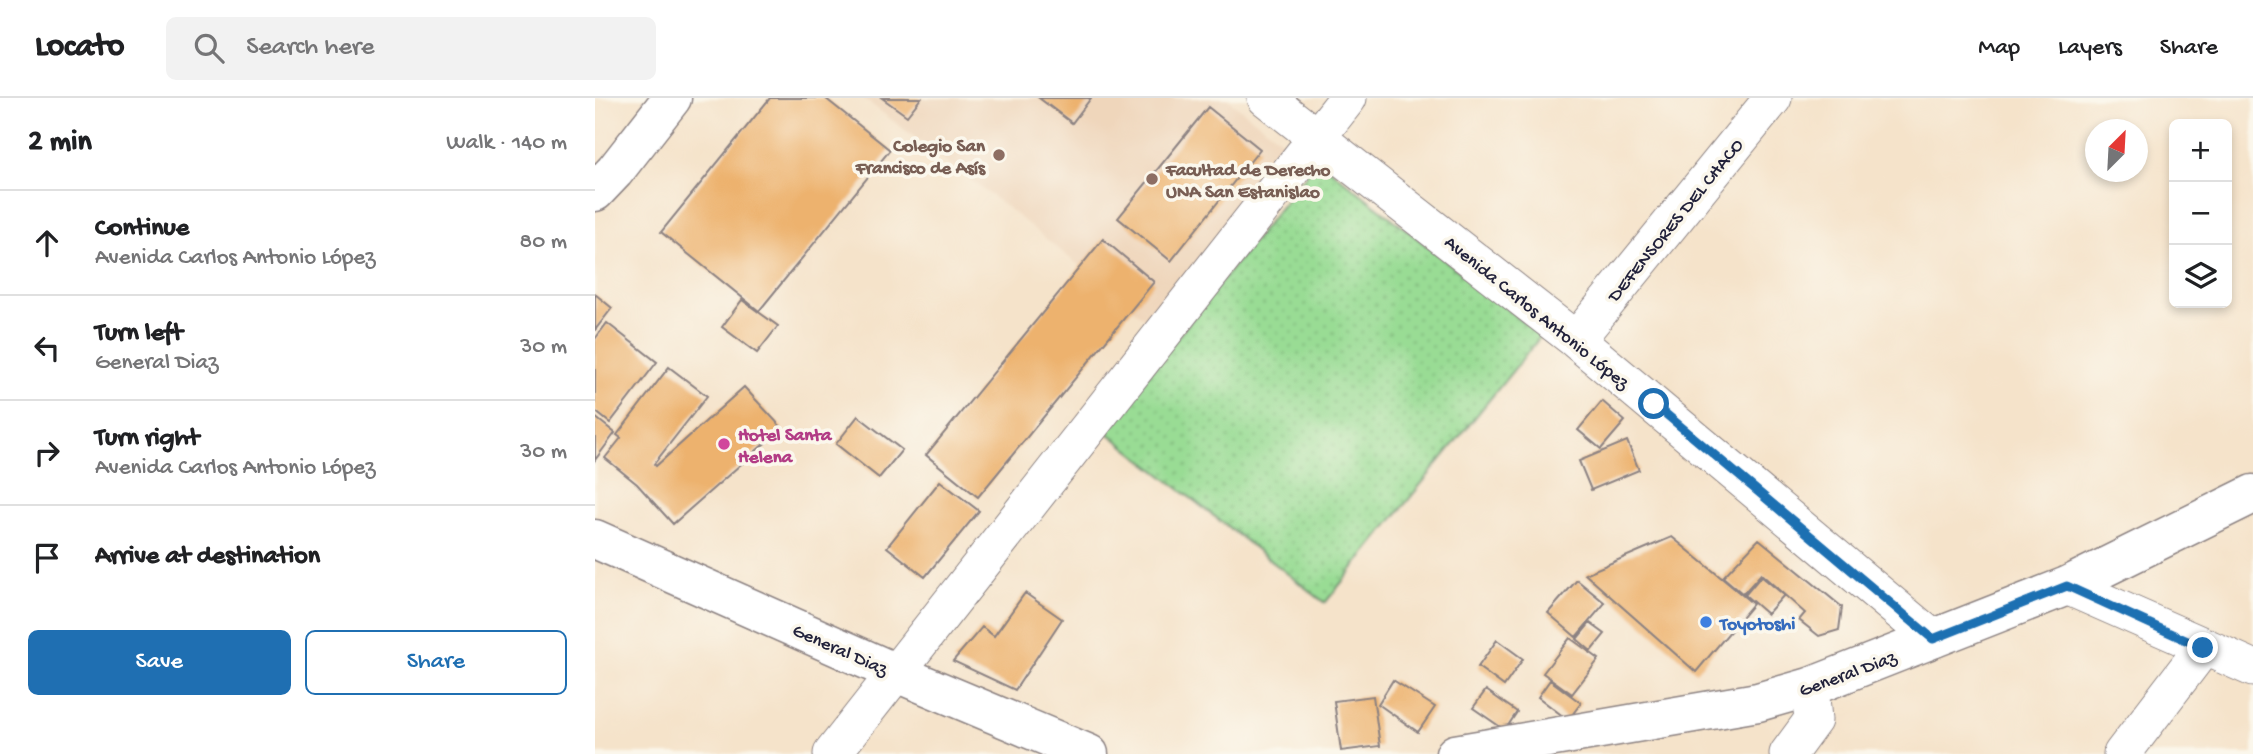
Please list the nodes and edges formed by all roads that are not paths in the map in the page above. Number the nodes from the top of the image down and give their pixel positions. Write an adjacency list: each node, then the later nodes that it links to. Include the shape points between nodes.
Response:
1 (672, 98): 6 (street)
2 (1266, 98): 5 (street, Avenida Carlos Antonio López)
3 (1347, 98): 5 (street)
4 (1773, 98): 8 (street, DEFENSORES DEL CHACO)
5 (1316, 138): 8 (street, Avenida Carlos Antonio López); 15 (street)
6 (605, 182): 7 (street)
7 (595, 215)
8 (1576, 340): 12 (street, Avenida Carlos Antonio López)
9 (2253, 494): 11 (street, General Diaz)
10 (595, 539): 15 (street, General Diaz)
11 (2067, 586): 12 (street, General Diaz); 13 (street)
12 (1933, 639): 16 (street, General Diaz)
13 (2203, 648): 14 (street); 21 (street)
14 (2253, 668)
15 (894, 672): 17 (street); 18 (street, General Diaz)
16 (1810, 687): 19 (street, General Diaz, via 1758,702); 20 (street, via 1814,720)
17 (832, 754)
18 (1089, 754)
19 (1455, 754)
20 (1788, 754)
21 (2122, 754)

